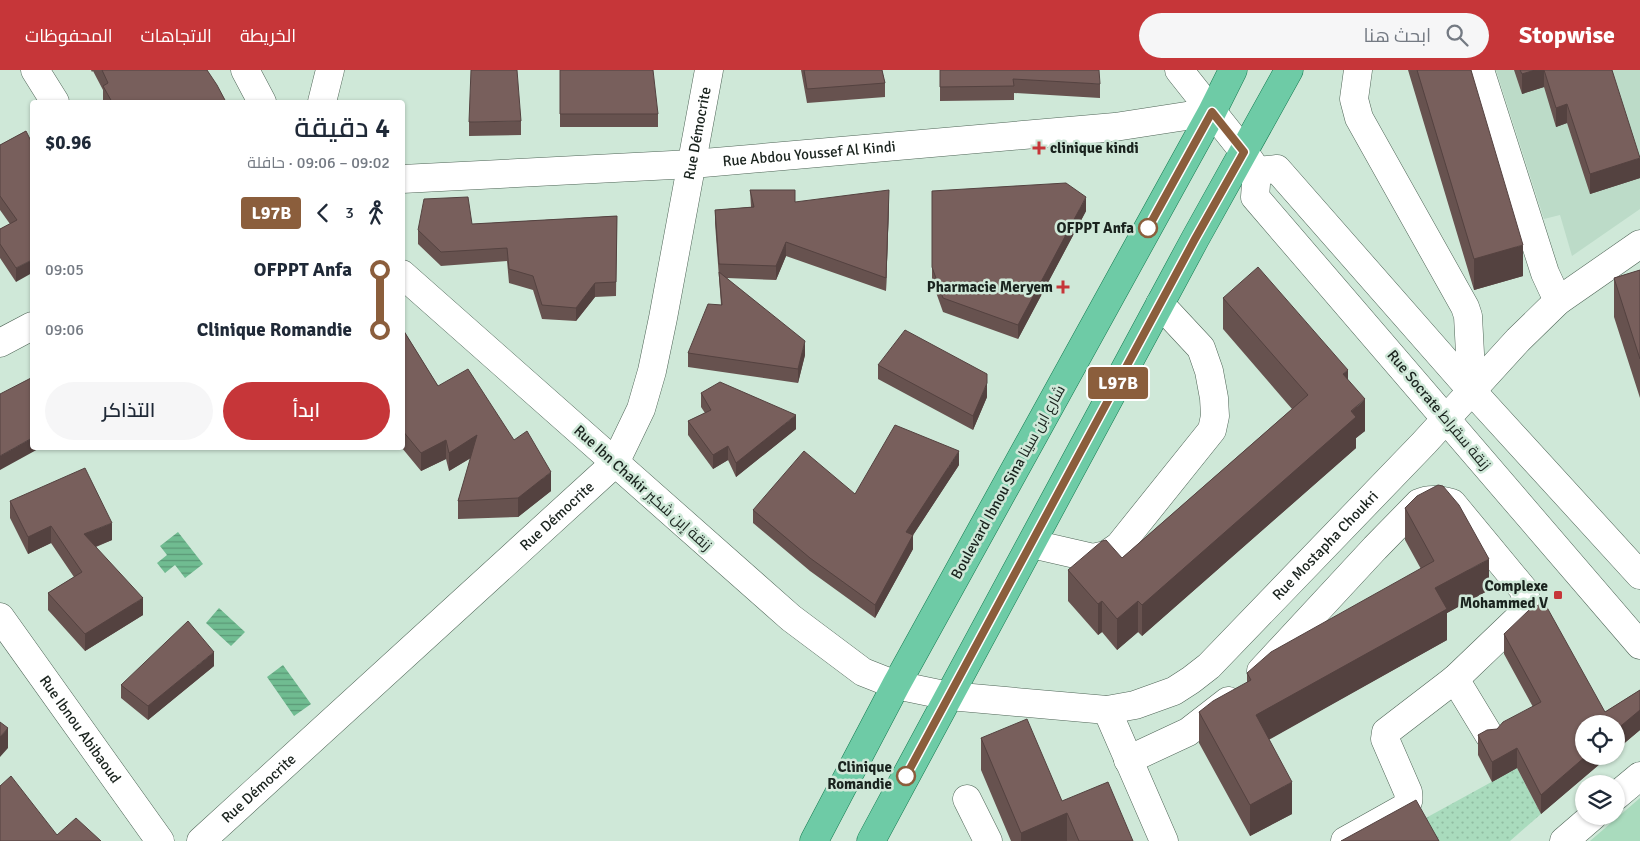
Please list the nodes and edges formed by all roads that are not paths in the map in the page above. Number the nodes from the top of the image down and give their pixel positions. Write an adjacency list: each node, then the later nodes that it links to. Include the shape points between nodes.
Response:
1 (35, 70): 11 (street)
2 (245, 70): 12 (street)
3 (330, 70): 13 (street)
4 (709, 70): 15 (street, Rue Démocrite)
5 (1179, 70): 10 (street)
6 (1233, 70): 10 (main road, Boulevard Ibnou Sina شارع ابن سينا)
7 (1289, 70): 14 (main road)
8 (1358, 70): 23 (street, via 1354,98 1359,118 1466,308)
9 (1480, 70): 19 (street, via 1545,273)
10 (1203, 92): 14 (street); 15 (street, Rue Abdou Youssef Al Kindi, via 1115,127); 31 (main road, Boulevard Ibnou Sina شارع ابن سينا)
11 (53, 100)
12 (261, 100)
13 (322, 100)
14 (1251, 161): 20 (main road); 23 (street, via 1277,169); 24 (street, Rue Socrate زنقة سقراط, via 1255,196)
15 (692, 164): 16 (street, Rue Abdou Youssef Al Kindi); 25 (street, Rue Démocrite, via 652,371 641,410)
16 (405, 179)
17 (1640, 244): 19 (street, Rue Mostapha Choukri)
18 (405, 277): 25 (street, Rue Ibn Chakir زنقة إبن شكير)
19 (1558, 301): 23 (street, Rue Mostapha Choukri)
20 (1160, 304): 26 (main road); 26 (street, via 1201,348 1214,398 1212,430 1119,546 1106,555 1093,558)
21 (30, 327): 22 (street)
22 (0, 343)
23 (1472, 390): 24 (street, Rue Mostapha Choukri); 27 (street)
24 (1446, 419): 29 (street, Rue Socrate زنقة سقراط); 33 (street, Rue Mostapha Choukri, via 1208,666 1174,690 1135,706)
25 (615, 463): 31 (street, Rue Ibn Chakir زنقة إبن شكير, via 791,618 863,672); 41 (street, Rue Démocrite)
26 (1032, 544): 32 (main road)
27 (1640, 575)
28 (0, 617): 40 (street, Rue Ibnou Abibaoud)
29 (1640, 645)
30 (1456, 679): 34 (street); 35 (street, via 1525,612 1526,602 1524,590 1452,504 1427,500 1375,548 1257,675 1222,706 1188,732); 46 (street, via 1386,732 1408,792 1408,804)
31 (896, 685): 32 (street, Rue Ibn Chakir زنقة إبن شكير); 42 (main road, Boulevard Ibnou Sina شارع ابن سينا)
32 (949, 696): 33 (street, Rue Mostapha Choukri); 43 (main road)
33 (1107, 710): 35 (street)
34 (1489, 735)
35 (1128, 760): 45 (street)
36 (1640, 776): 37 (street)
37 (1625, 788)
38 (967, 800): 44 (street)
39 (1583, 825): 47 (street)
40 (160, 841)
41 (201, 841)
42 (814, 841)
43 (871, 841)
44 (988, 841)
45 (1164, 841)
46 (1345, 841)
47 (1564, 841)

